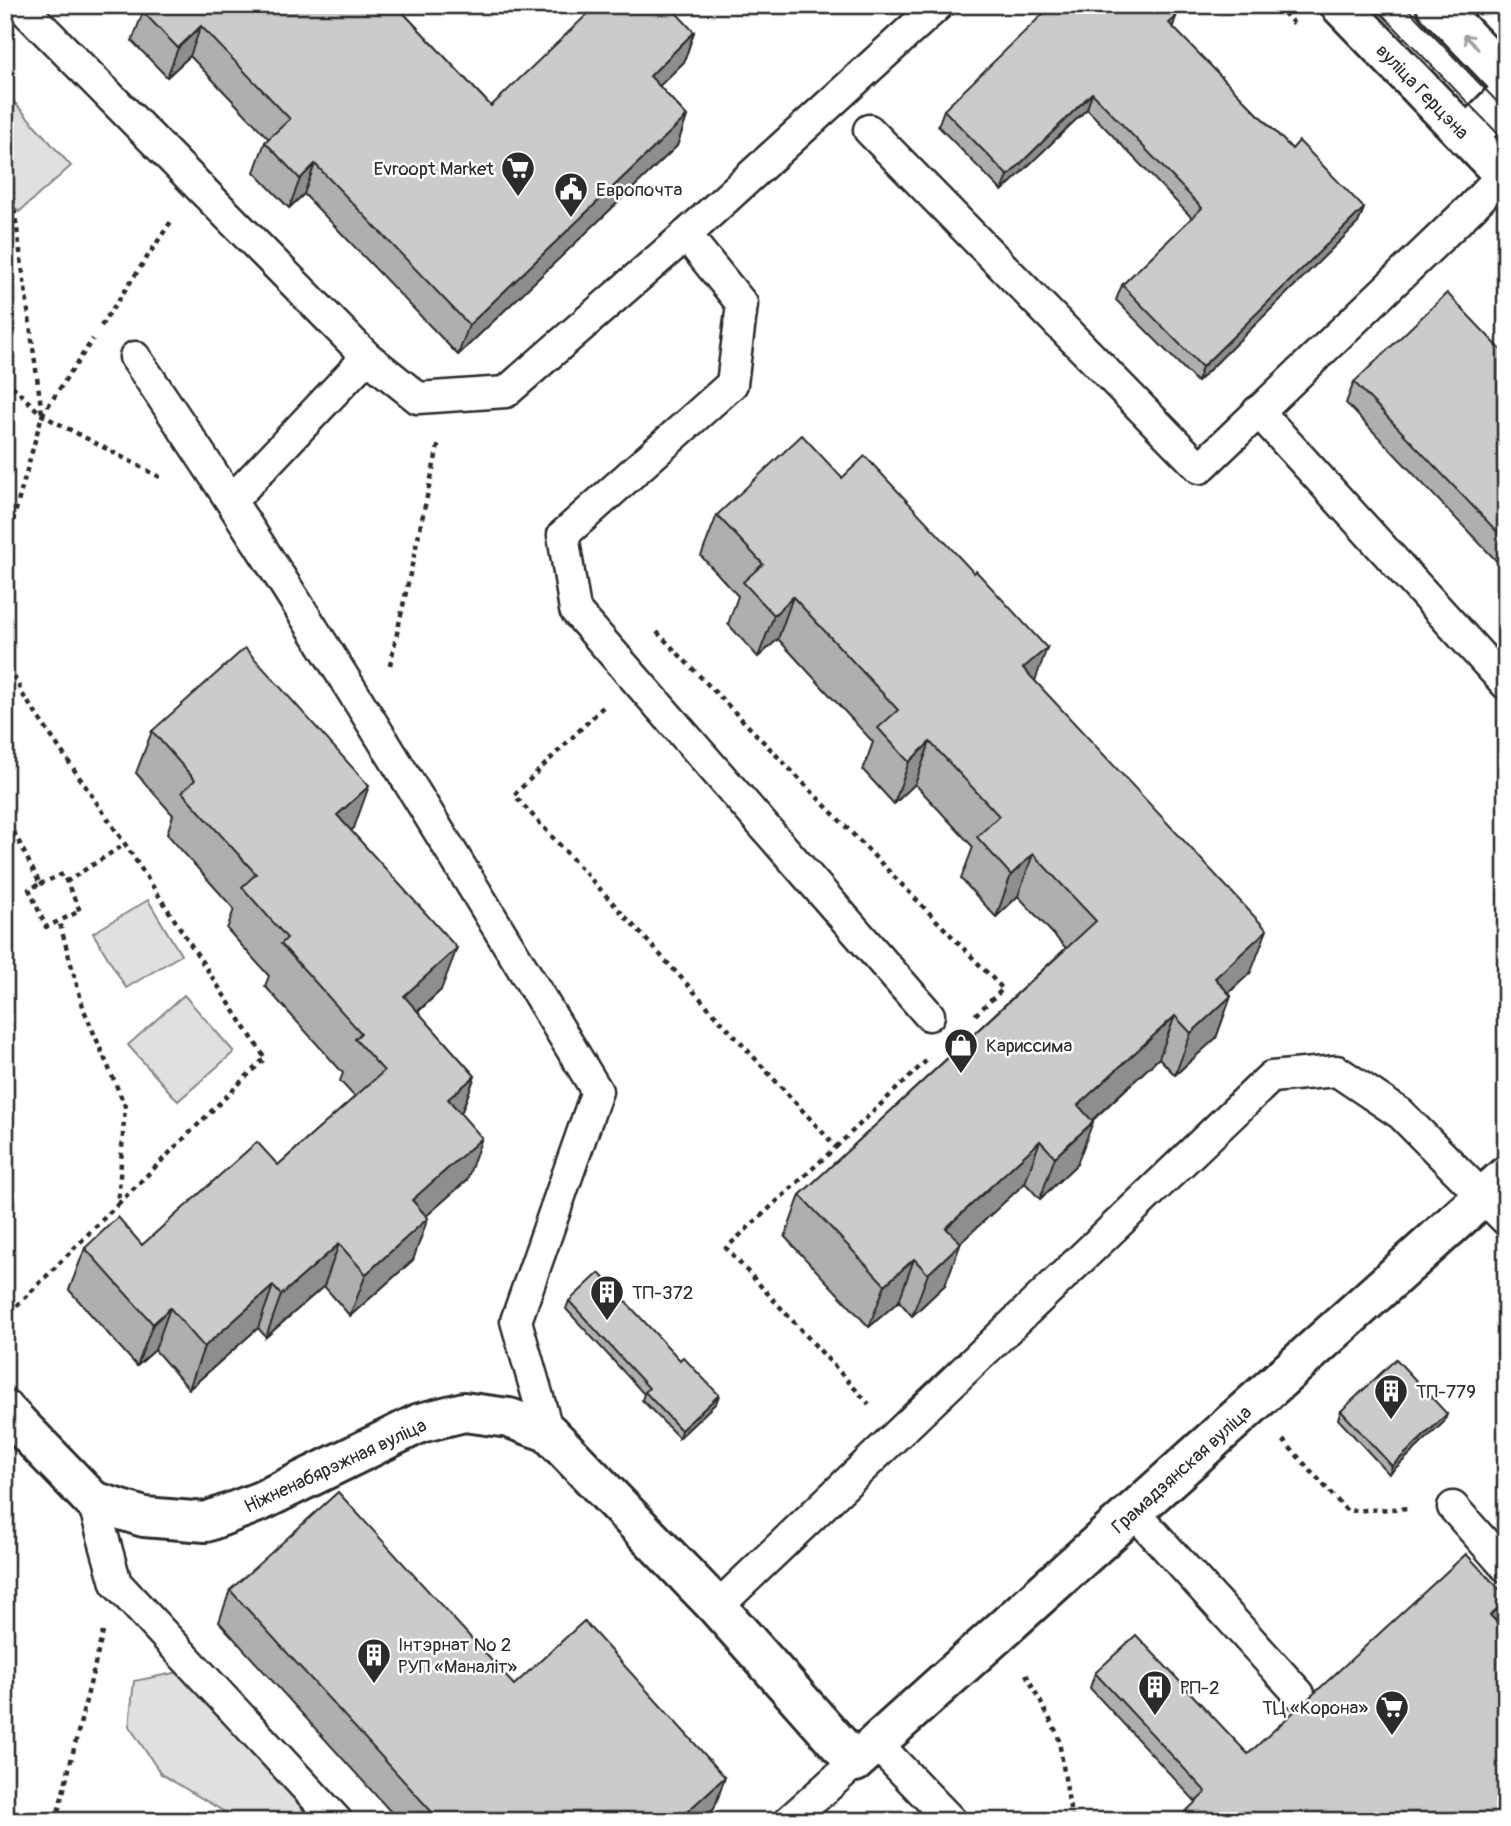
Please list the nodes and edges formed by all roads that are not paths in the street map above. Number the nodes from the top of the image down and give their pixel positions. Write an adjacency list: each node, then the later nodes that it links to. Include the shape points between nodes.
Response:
1 (20, 5): 12 (lane)
2 (938, 5): 10 (lane)
3 (1340, 5): 8 (street, вуліца Герцэна)
4 (1436, 5): 5 (street, one-way to 4)
5 (1506, 78)
6 (1506, 97): 8 (street)
7 (869, 130): 13 (lane, via 1200,468)
8 (1467, 137): 9 (street, вуліца Герцэна)
9 (1505, 174): 13 (lane)
10 (686, 235): 12 (lane, via 506,392 418,398); 16 (lane, via 742,304 732,384 563,535 575,610)
11 (135, 357): 14 (lane)
12 (367, 358): 14 (lane)
13 (1258, 411): 15 (lane)
14 (232, 500): 19 (lane, via 597,1091 516,1321)
15 (1506, 684)
16 (929, 1015)
17 (1498, 1198): 22 (street, Грамадзянская вуліца); 24 (lane, via 1401,1114 1337,1071 1271,1077)
18 (5, 1410): 20 (street, Ніжненабярэжная вуліца)
19 (548, 1432): 20 (street, Ніжненабярэжная вуліца, via 509,1418 464,1412 420,1423 261,1501 206,1521 144,1517); 24 (street, Ніжненабярэжная вуліца)
20 (93, 1501): 27 (lane, via 116,1583)
21 (1453, 1507): 23 (lane)
22 (1133, 1512): 25 (lane); 26 (street, Грамадзянская вуліца)
23 (1506, 1567)
24 (717, 1607): 26 (street, Ніжненабярэжная вуліца)
25 (1299, 1694)
26 (866, 1752): 28 (lane); 29 (lane)
27 (337, 1821)
28 (789, 1821)
29 (951, 1821)

